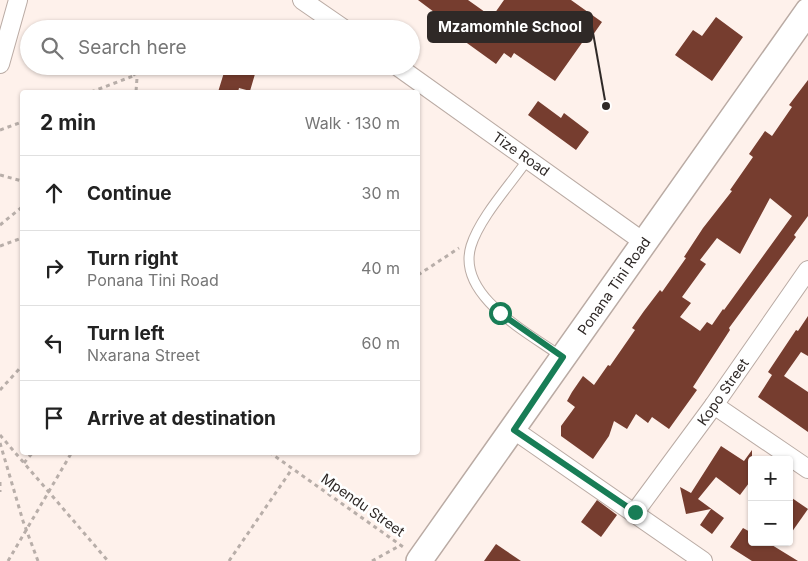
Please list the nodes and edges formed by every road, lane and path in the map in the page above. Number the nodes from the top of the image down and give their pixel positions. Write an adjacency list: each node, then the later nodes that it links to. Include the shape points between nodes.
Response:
1 (18, 0): 6 (street)
2 (302, 0): 3 (street)
3 (324, 6): 5 (street)
4 (808, 11): 21 (street, Ponana Tini Road)
5 (336, 20)
6 (4, 29): 7 (street)
7 (0, 64)
8 (136, 75): 10 (path); 11 (path)
9 (410, 75): 14 (street, Tize Road)
10 (97, 90)
11 (136, 90)
12 (20, 123): 13 (path)
13 (0, 130)
14 (528, 159): 19 (lane); 21 (street, Tize Road)
15 (0, 175): 16 (path)
16 (20, 181)
17 (20, 209): 18 (path)
18 (0, 225)
19 (476, 236): 24 (path); 25 (lane, via 471,246 470,264 474,282 485,299)
20 (20, 239): 22 (path)
21 (645, 242): 25 (street, Ponana Tini Road)
22 (0, 246)
23 (808, 270): 28 (street, Kopo Street)
24 (420, 274)
25 (563, 357): 29 (street, Ponana Tini Road)
26 (20, 368): 27 (path)
27 (0, 390)
28 (714, 405): 36 (street); 41 (street, Kopo Street)
29 (514, 430): 41 (street); 43 (street, Ponana Tini Road)
30 (0, 435): 35 (path)
31 (0, 443): 42 (path)
32 (31, 455): 35 (path)
33 (70, 455): 40 (path)
34 (273, 455): 37 (path, Mpendu Street)
35 (24, 463): 40 (path)
36 (808, 468)
37 (292, 469): 43 (path, Mpendu Street); 47 (path)
38 (0, 482): 39 (path)
39 (0, 492)
40 (48, 492): 42 (path); 46 (path)
41 (635, 512): 49 (street)
42 (27, 532): 44 (path); 45 (path)
43 (414, 555): 48 (path)
44 (8, 561)
45 (38, 561)
46 (108, 561)
47 (229, 561)
48 (372, 561)
49 (703, 561)

